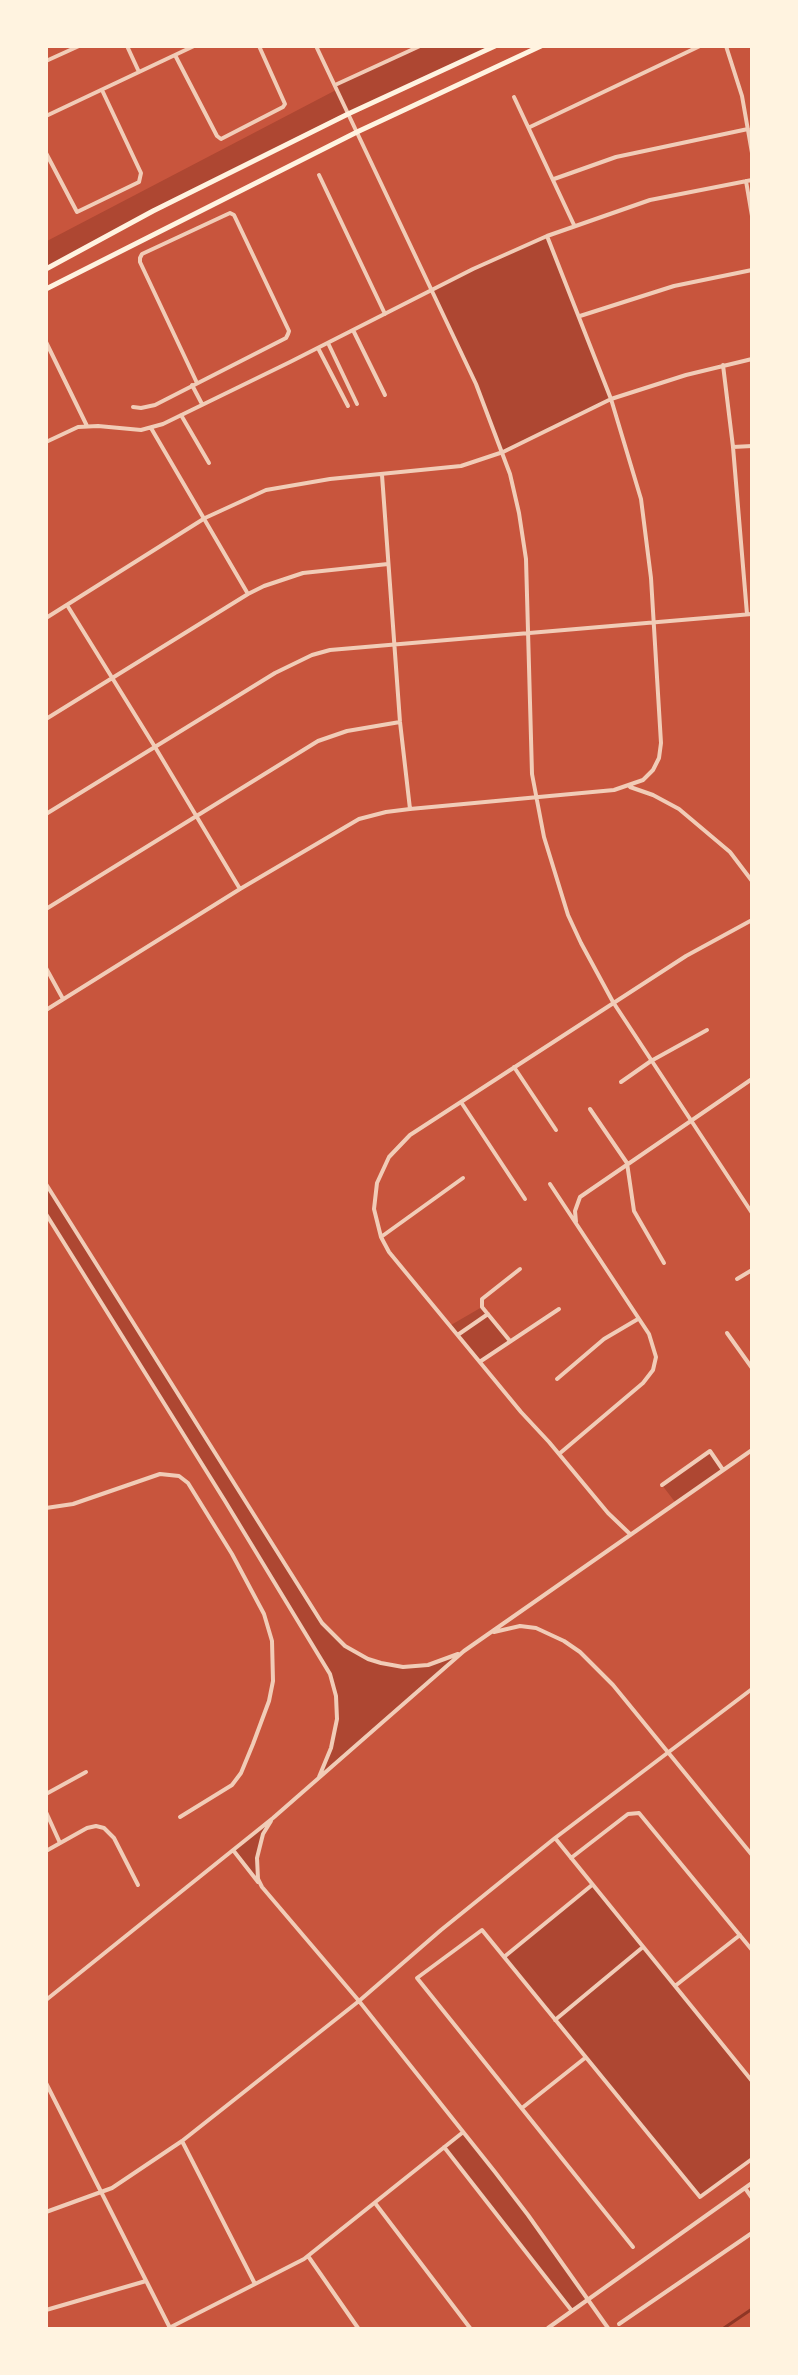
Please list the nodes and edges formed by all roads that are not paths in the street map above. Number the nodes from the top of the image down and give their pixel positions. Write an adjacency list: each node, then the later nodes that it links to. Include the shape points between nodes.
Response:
1 (79, 46): 12 (street)
2 (127, 46): 13 (street)
3 (194, 46): 11 (street)
4 (259, 46): 11 (street, via 285,104 221,139)
5 (316, 46): 14 (street)
6 (420, 46): 14 (street)
7 (495, 46): 17 (main road)
8 (541, 46): 21 (main road)
9 (700, 46): 19 (street)
10 (726, 46): 20 (street)
11 (175, 55): 13 (street)
12 (46, 61)
13 (139, 72): 15 (street)
14 (334, 85): 17 (street)
15 (102, 90): 18 (street); 22 (street, via 141,173 139,182 77,212)
16 (514, 97): 19 (street)
17 (348, 114): 21 (street); 30 (main road)
18 (46, 116)
19 (530, 128): 25 (street)
20 (748, 129): 23 (street); 25 (street, via 616,157)
21 (357, 132): 32 (main road); 33 (street)
22 (46, 153)
23 (752, 153)
24 (319, 175): 34 (street)
25 (554, 178): 28 (street)
26 (749, 181): 27 (street); 28 (street, via 650,200)
27 (752, 216)
28 (574, 225): 29 (street)
29 (547, 236): 33 (street); 35 (street)
30 (46, 269)
31 (752, 270): 35 (street, via 674,286)
32 (46, 289)
33 (432, 290): 34 (street); 56 (street)
34 (385, 314): 36 (street)
35 (580, 316): 45 (street)
36 (353, 330): 38 (street); 44 (street)
37 (46, 342): 51 (street)
38 (328, 343): 39 (street); 47 (street)
39 (318, 348): 46 (street); 48 (street)
40 (752, 359): 41 (street)
41 (723, 364): 45 (street); 55 (street)
42 (197, 382): 42 (street, via 140,258 230,213 289,331); 43 (street)
43 (192, 385): 46 (street); 49 (street, via 154,405)
44 (385, 395)
45 (611, 399): 56 (street); 65 (street, via 646,522)
46 (202, 404): 50 (street)
47 (357, 404)
48 (348, 406)
49 (133, 407)
50 (181, 415): 52 (street); 57 (street)
51 (87, 426): 52 (street); 53 (street)
52 (151, 428): 59 (street)
53 (46, 442)
54 (752, 446): 55 (street)
55 (733, 447): 63 (street)
56 (503, 452): 58 (street, via 461,466); 66 (street, via 523,532)
57 (209, 463)
58 (382, 475): 59 (street, via 266,490); 60 (street)
59 (205, 518): 61 (street); 62 (street)
60 (388, 564): 61 (street, via 303,573); 67 (street)
61 (248, 594): 68 (street)
62 (67, 605): 64 (street); 68 (street)
63 (749, 614): 65 (street)
64 (46, 618)
65 (654, 621): 66 (street); 72 (street, via 659,758 643,780)
66 (529, 632): 67 (street); 73 (street, via 530,740)
67 (394, 643): 70 (street); 71 (street, via 330,650 295,663)
68 (113, 678): 69 (street); 71 (street)
69 (46, 718)
70 (400, 722): 74 (street); 76 (street, via 347,730 318,741)
71 (156, 747): 75 (street); 76 (street)
72 (629, 786): 73 (street); 77 (street, via 679,809 730,852)
73 (536, 797): 74 (street); 83 (street, via 568,915)
74 (410, 809): 78 (street, via 359,819)
75 (46, 814)
76 (197, 816): 78 (street); 79 (street)
77 (752, 881)
78 (240, 889): 82 (street)
79 (46, 909)
80 (752, 920): 83 (street)
81 (46, 968): 82 (street)
82 (63, 999): 84 (street)
83 (613, 1002): 86 (street); 87 (street)
84 (46, 1010)
85 (707, 1030): 86 (street)
86 (651, 1061): 89 (street); 92 (street)
87 (514, 1067): 90 (street); 93 (street)
88 (752, 1079): 92 (street)
89 (621, 1082)
90 (461, 1102): 98 (street); 102 (street, via 410,1135 381,1170 374,1209)
91 (590, 1109): 94 (street)
92 (690, 1121): 94 (street); 99 (street)
93 (556, 1130)
94 (627, 1163): 101 (street, via 580,1197); 103 (street, via 634,1211)
95 (463, 1178): 102 (street)
96 (46, 1184): 123 (street, via 322,1623 355,1653 392,1666 428,1665)
97 (550, 1184): 101 (street)
98 (525, 1199)
99 (752, 1213)
100 (46, 1214): 127 (street, via 330,1674 337,1708 336,1733)
101 (576, 1223): 109 (street)
102 (381, 1237): 111 (street, via 394,1258)
103 (664, 1263)
104 (520, 1269): 108 (street, via 484,1296 482,1307)
105 (752, 1270): 106 (street)
106 (737, 1279)
107 (559, 1309): 112 (street)
108 (489, 1314): 111 (street); 112 (street)
109 (638, 1319): 115 (street, via 604,1339); 117 (street, via 655,1348 656,1365 651,1374)
110 (727, 1333): 114 (street)
111 (459, 1334): 113 (street)
112 (510, 1341): 113 (street)
113 (481, 1361): 117 (street)
114 (752, 1368)
115 (557, 1379)
116 (752, 1450): 118 (street)
117 (559, 1454): 121 (street)
118 (723, 1470): 119 (street, via 710,1451); 121 (street)
119 (662, 1485)
120 (46, 1508): 130 (street, via 73,1504 160,1474 179,1476 188,1483 232,1554 264,1614 272,1641 273,1681 253,1744 232,1785)
121 (630, 1534): 122 (street)
122 (491, 1633): 123 (street); 125 (street, via 520,1626 536,1628 564,1641 595,1667)
123 (464, 1651): 127 (street)
124 (752, 1689): 125 (street)
125 (669, 1752): 132 (street); 136 (street)
126 (86, 1772): 128 (street)
127 (317, 1780): 131 (street)
128 (46, 1794)
129 (46, 1812): 133 (street)
130 (180, 1816)
131 (273, 1818): 134 (street); 140 (street, via 263,1834 257,1858)
132 (555, 1838): 137 (street); 147 (street)
133 (60, 1843): 135 (street); 138 (street, via 91,1826 107,1829)
134 (232, 1850): 140 (street); 146 (street)
135 (46, 1851)
136 (752, 1855)
137 (571, 1858): 139 (street); 141 (street, via 628,1814 639,1813)
138 (138, 1885)
139 (592, 1885): 142 (street); 144 (street)
140 (262, 1887): 147 (street)
141 (740, 1935): 143 (street); 145 (street)
142 (643, 1947): 145 (street); 148 (street)
143 (752, 1950)
144 (504, 1957): 148 (street); 152 (street, via 482,1930 417,1978)
145 (675, 1986): 150 (street)
146 (46, 2000)
147 (359, 2001): 153 (street); 154 (street)
148 (555, 2020): 149 (street)
149 (585, 2058): 152 (street); 156 (street, via 700,2197)
150 (752, 2081)
151 (46, 2083): 159 (street)
152 (522, 2108): 164 (street)
153 (462, 2133): 155 (street); 168 (street, via 528,2215)
154 (182, 2141): 159 (street); 167 (street)
155 (444, 2147): 161 (street); 170 (street)
156 (752, 2159)
157 (752, 2183): 158 (street)
158 (745, 2188): 160 (street); 168 (street)
159 (101, 2194): 162 (street); 166 (street)
160 (752, 2198)
161 (375, 2203): 165 (street); 174 (street)
162 (46, 2212)
163 (752, 2233): 171 (street)
164 (633, 2247)
165 (308, 2256): 167 (street); 173 (street)
166 (146, 2281): 169 (street); 172 (street)
167 (255, 2284): 172 (street)
168 (588, 2300): 170 (street); 176 (street)
169 (46, 2310)
170 (572, 2312): 175 (street)
171 (619, 2324)
172 (170, 2328)
173 (358, 2328)
174 (470, 2328)
175 (548, 2328)
176 (608, 2328)

